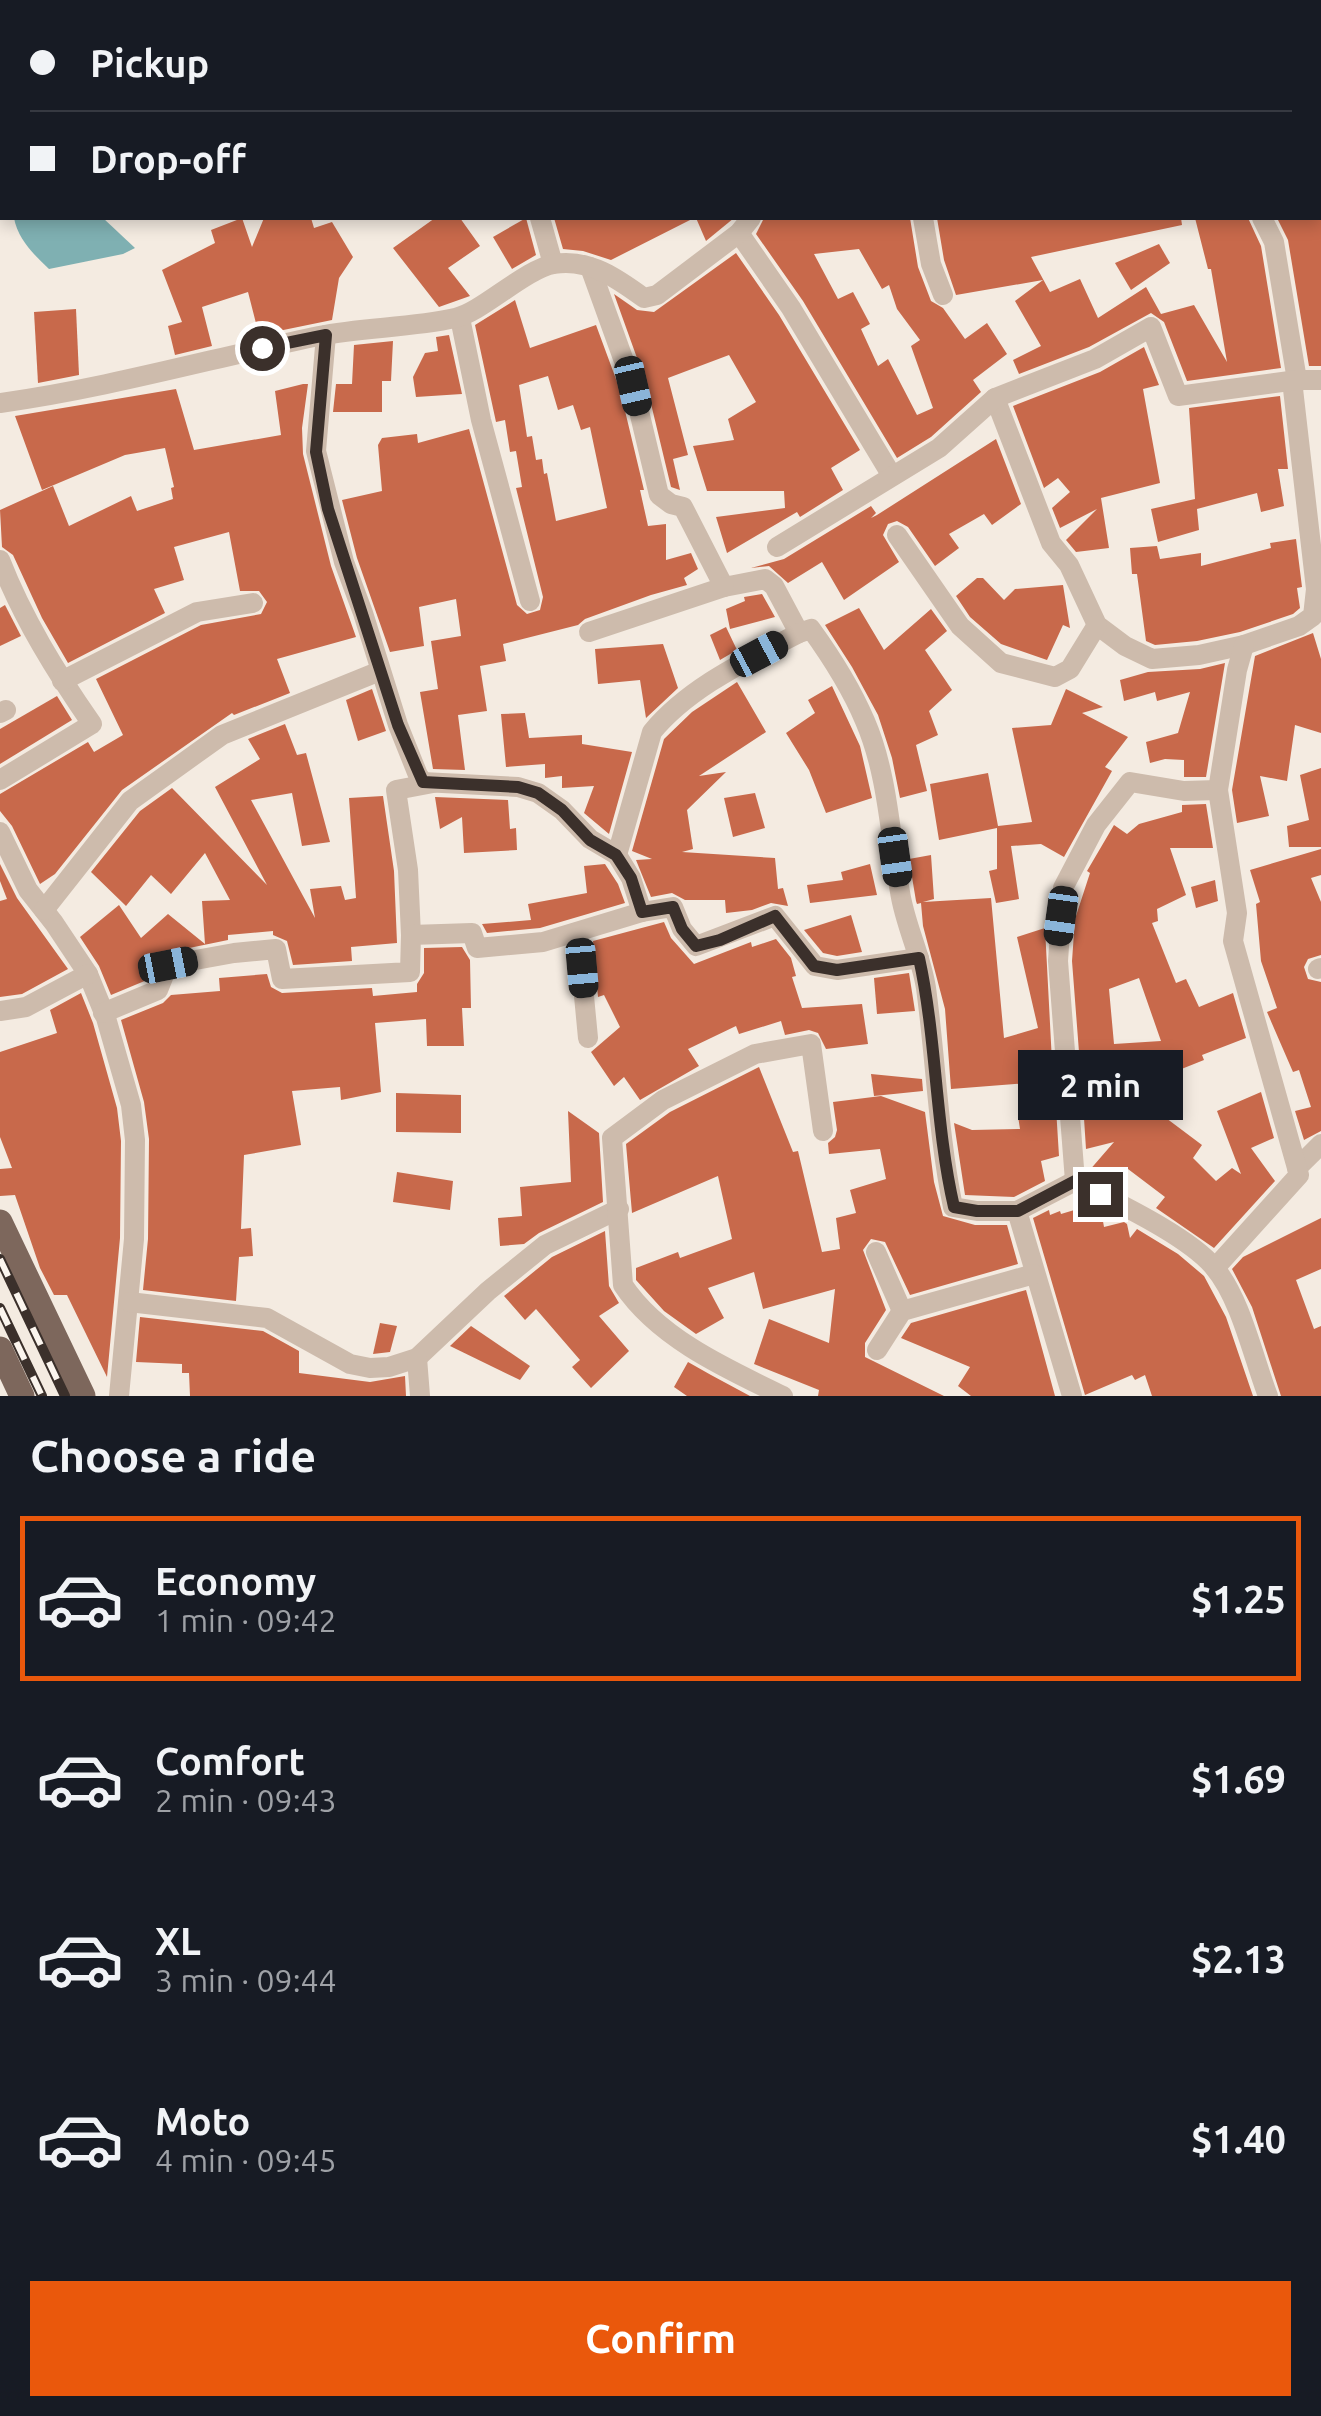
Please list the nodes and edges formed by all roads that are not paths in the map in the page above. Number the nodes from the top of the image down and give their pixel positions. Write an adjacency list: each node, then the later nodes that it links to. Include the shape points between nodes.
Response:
1 (541, 220): 5 (street)
2 (923, 220): 7 (street)
3 (1263, 220): 10 (street, via 1274,242)
4 (745, 225): 6 (street, via 656,295 644,298); 14 (street)
5 (553, 264): 6 (street); 8 (street)
6 (590, 266): 18 (street, via 633,386 659,495 683,507)
7 (943, 295)
8 (460, 318): 9 (street); 19 (street)
9 (326, 335): 13 (street); 25 (street, via 316,452)
10 (1298, 380): 11 (street); 12 (street, via 1178,396 1151,326 1094,359); 24 (street, via 1293,389 1316,589 1313,616)
11 (1321, 380)
12 (995, 398): 14 (street, via 939,448); 21 (street, via 1036,512)
13 (0, 403)
14 (892, 476): 16 (street)
15 (898, 536): 21 (street, via 960,626 1001,663 1056,677 1070,669)
16 (777, 547)
17 (0, 560): 26 (street)
18 (724, 587): 22 (street); 23 (street, via 765,579)
19 (530, 601)
20 (253, 603): 26 (street, via 196,612)
21 (1097, 625): 24 (street, via 1152,659)
22 (589, 632)
23 (799, 633): 31 (street, via 685,699 652,732); 36 (street, via 812,629 866,723 900,897)
24 (1244, 645): 29 (street)
25 (380, 672): 28 (street, via 418,775); 32 (street, via 222,734 130,801)
26 (62, 681): 27 (street, via 92,724)
27 (0, 780)
28 (433, 783): 31 (street, via 538,793); 35 (street, via 396,790)
29 (1218, 790): 43 (street, via 1237,913 1233,941); 44 (street, via 1130,782 1096,825 1063,888 1058,939)
30 (0, 832): 32 (street)
31 (616, 855): 33 (street)
32 (44, 910): 37 (street)
33 (642, 912): 34 (street); 36 (street, via 673,907 696,946 775,916 814,966 837,970)
34 (578, 933): 35 (street, via 477,948 472,933); 40 (street)
35 (411, 935): 39 (street, via 410,972 282,979 276,949 234,952 168,965 158,990)
36 (919, 958): 46 (street, via 954,1207)
37 (88, 974): 38 (street, via 26,1007); 39 (street)
38 (0, 1011)
39 (103, 1012): 51 (street, via 136,1140)
40 (588, 1038)
41 (823, 1131): 45 (street, via 812,1044 754,1054 664,1100 612,1138)
42 (1321, 1144): 43 (street)
43 (1297, 1168): 49 (street, via 1299,1175)
44 (1075, 1181): 46 (street); 49 (street, via 1162,1227)
45 (619, 1209): 55 (street, via 545,1245); 60 (street, via 623,1285 636,1305 729,1370)
46 (1018, 1211): 50 (street)
47 (0, 1222): 57 (main road)
48 (876, 1252): 52 (street)
49 (1215, 1268): 62 (street)
50 (1034, 1274): 52 (street); 61 (street)
51 (129, 1302): 55 (street, via 267,1318 350,1364 370,1368); 58 (street)
52 (902, 1310): 54 (street)
53 (0, 1349): 56 (main road)
54 (877, 1350)
55 (417, 1358): 59 (street)
56 (22, 1396)
57 (83, 1396)
58 (120, 1396)
59 (420, 1396)
60 (783, 1396)
61 (1072, 1396)
62 (1268, 1396)

